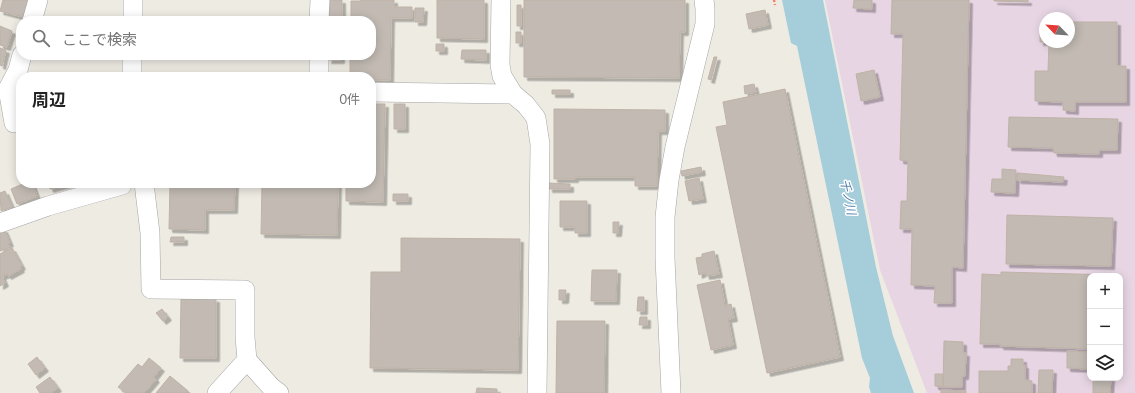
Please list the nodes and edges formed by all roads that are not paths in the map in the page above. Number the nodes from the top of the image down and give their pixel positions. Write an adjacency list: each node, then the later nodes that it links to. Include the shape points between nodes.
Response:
1 (38, 0): 6 (street)
2 (133, 0): 7 (street)
3 (320, 0): 8 (street)
4 (501, 0): 17 (street, via 500,65 502,76)
5 (704, 0): 27 (street, via 705,24 675,147 665,217)
6 (33, 16)
7 (133, 16)
8 (320, 16)
9 (21, 60): 12 (street)
10 (132, 60): 13 (street)
11 (319, 60): 14 (street)
12 (17, 72)
13 (132, 72)
14 (319, 72)
15 (16, 74): 18 (street)
16 (376, 92): 17 (street)
17 (513, 94): 26 (street, via 536,118 540,144)
18 (4, 95): 19 (street)
19 (14, 122)
20 (111, 188): 22 (street, via 48,206)
21 (145, 188): 23 (street, via 150,233 151,289 245,290 244,337)
22 (0, 224)
23 (247, 360): 24 (street); 25 (street)
24 (218, 391)
25 (279, 393)
26 (538, 393)
27 (671, 393)

